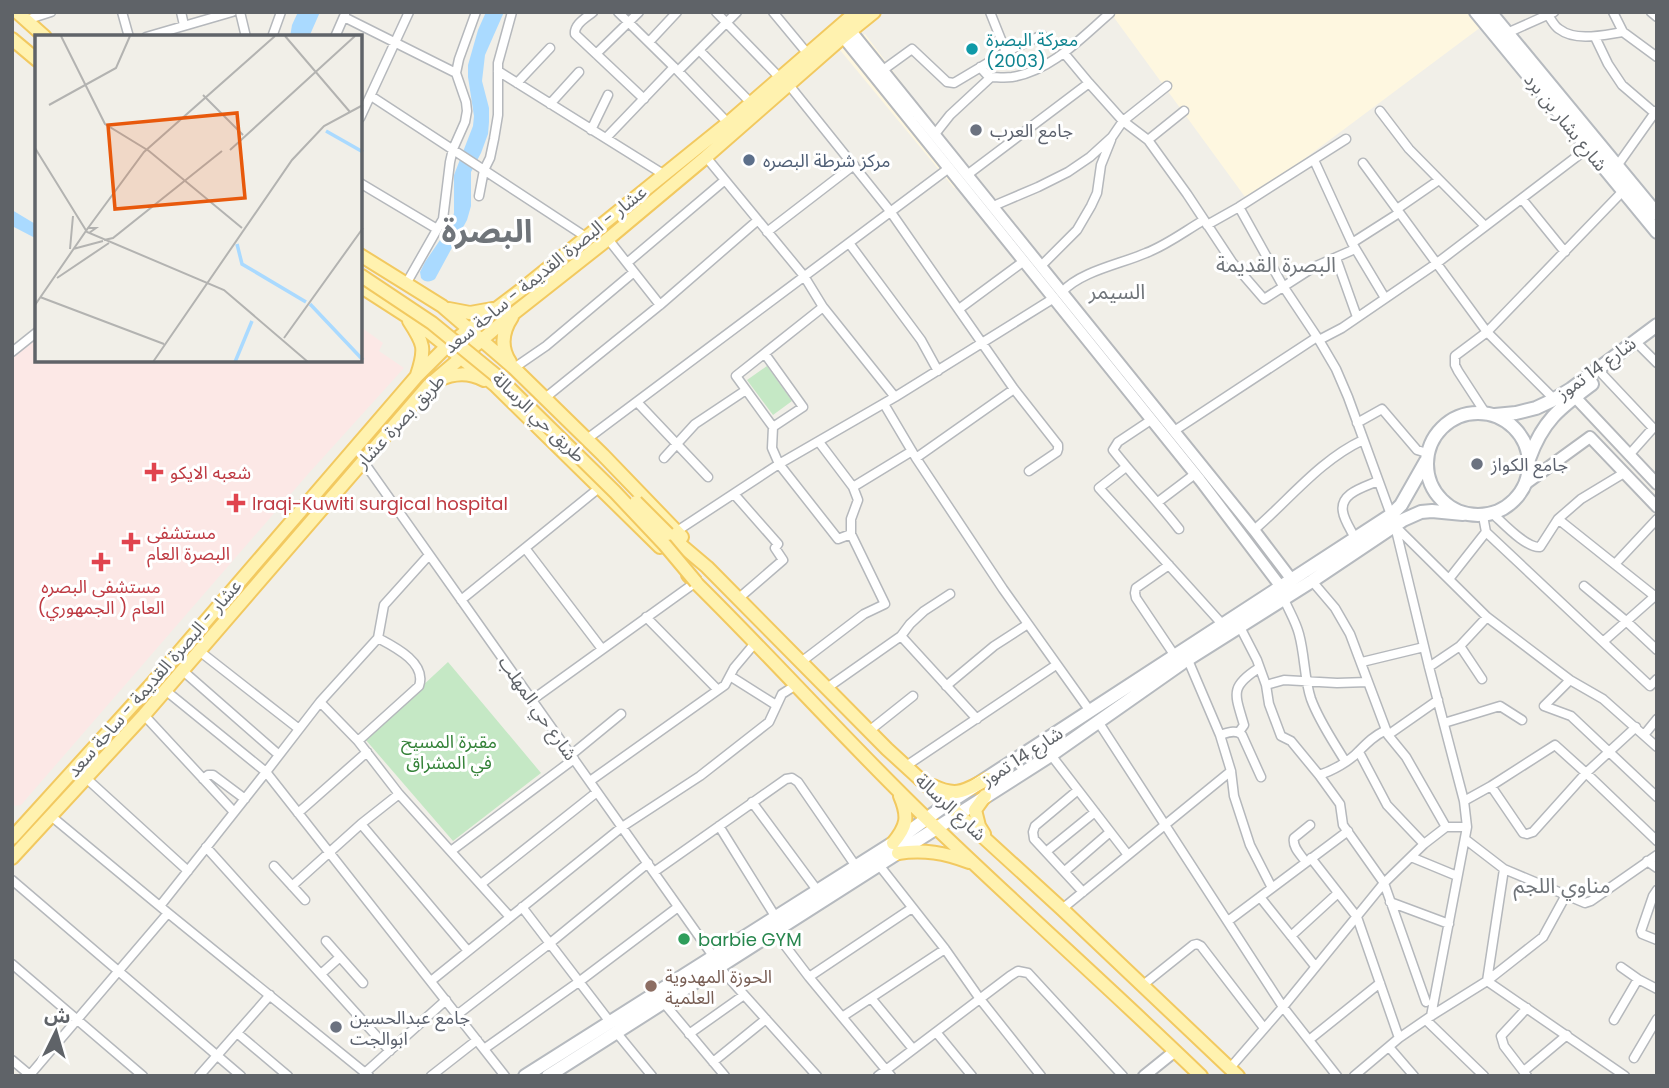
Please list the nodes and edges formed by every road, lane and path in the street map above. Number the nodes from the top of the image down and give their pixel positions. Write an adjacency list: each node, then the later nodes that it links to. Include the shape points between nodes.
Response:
1 (51, 12): 27 (street)
2 (122, 12): 37 (street)
3 (181, 12): 31 (street)
4 (232, 12): 31 (street)
5 (240, 12): 39 (street)
6 (281, 12): 40 (street)
7 (409, 12): 45 (street)
8 (476, 12): 59 (street)
9 (512, 12): 57 (street)
10 (593, 12): 51 (street, via 575,34)
11 (618, 12): 29 (street)
12 (639, 12): 29 (street)
13 (677, 12): 43 (street)
14 (716, 12): 30 (street)
15 (737, 12): 30 (street)
16 (773, 12): 49 (street)
17 (856, 12): 49 (main road, عشار - البصرة القديمة - ساحة سعد)
18 (874, 12): 34 (main road, طريق بصرة عشار)
19 (990, 12): 48 (street)
20 (1109, 12): 50 (street)
21 (1476, 12): 82 (main road, شارع بشار بن برد)
22 (1490, 12): 33 (main road, شارع بشار بن برد)
23 (1613, 12): 32 (street)
24 (1651, 12): 28 (street)
25 (1551, 13): 33 (street); 42 (street, via 1559,29)
26 (345, 14): 41 (street); 45 (street)
27 (21, 16): 36 (main road)
28 (1657, 17)
29 (629, 23): 43 (street); 51 (street)
30 (726, 23): 47 (street); 61 (street)
31 (184, 25): 38 (street)
32 (1623, 32): 42 (street); 52 (street)
33 (1507, 33): 88 (main road, شارع بشار بن برد)
34 (847, 34): 56 (street); 61 (main road, طريق بصرة عشار); 90 (street)
35 (1042, 34): 48 (street)
36 (43, 35)
37 (128, 35)
38 (152, 35)
39 (246, 35)
40 (273, 35)
41 (336, 35)
42 (1595, 37): 72 (street, via 1622,85)
43 (649, 42): 55 (street)
44 (14, 43): 53 (main road)
45 (395, 43): 59 (street); 66 (street)
46 (550, 48): 62 (street)
47 (699, 50): 55 (street); 68 (street)
48 (1006, 52): 54 (street)
49 (807, 53): 61 (main road, عشار - البصرة القديمة - ساحة سعد)
50 (1064, 53): 60 (street, via 1024,75); 63 (street)
51 (597, 54): 67 (street)
52 (1657, 57)
53 (35, 59)
54 (980, 67): 56 (street, via 954,83 947,82 912,49); 60 (street)
55 (676, 69): 67 (street); 75 (street)
56 (883, 70): 77 (street)
57 (498, 71): 62 (street); 89 (street, via 494,139 490,158)
58 (579, 72): 69 (street)
59 (456, 73): 83 (street, via 467,111)
60 (991, 77): 77 (street)
61 (784, 81): 68 (main road, عشار - البصرة القديمة - ساحة سعد); 84 (main road, طريق بصرة عشار); 87 (street)
62 (517, 83): 69 (street)
63 (1088, 83): 74 (street); 92 (street)
64 (1167, 86): 74 (street)
65 (608, 95): 76 (street)
66 (371, 96): 73 (street); 83 (street)
67 (644, 99): 79 (street)
68 (751, 103): 75 (main road, عشار - البصرة القديمة - ساحة سعد)
69 (550, 104): 76 (street)
70 (1184, 111): 81 (street)
71 (1380, 111): 94 (street)
72 (1656, 113): 88 (street)
73 (362, 114)
74 (1123, 121): 78 (street); 81 (street)
75 (728, 122): 91 (main road, عشار - البصرة القديمة - ساحة سعد)
76 (591, 130): 79 (street)
77 (935, 134): 92 (street)
78 (1112, 137): 99 (street, via 1068,172); 121 (street, via 1091,206 1077,230)
79 (606, 138): 91 (street)
80 (1346, 139): 85 (street)
81 (1148, 140): 105 (street)
82 (1588, 148): 96 (main road, شارع بشار بن برد); 98 (street)
83 (456, 152): 89 (street); 107 (street)
84 (706, 157): 93 (street); 111 (main road, طريق بصرة عشار)
85 (1314, 160): 100 (street); 113 (street)
86 (1363, 163): 102 (street)
87 (854, 165): 101 (street); 108 (street)
88 (1617, 166): 103 (main road, شارع بشار بن برد)
89 (481, 168): 97 (street); 110 (street)
90 (949, 168): 101 (street); 117 (street)
91 (663, 174): 110 (main road, عشار - البصرة القديمة - ساحة سعد)
92 (967, 175): 99 (street)
93 (725, 180): 104 (street); 118 (street)
94 (1439, 180): 102 (street); 106 (street)
95 (362, 184): 107 (street)
96 (1623, 191): 109 (main road, شارع بشار بن برد); 114 (street)
97 (479, 196)
98 (1522, 199): 106 (street); 114 (street)
99 (993, 207): 121 (street)
100 (1239, 207): 105 (street); 126 (street)
101 (890, 211): 112 (street); 134 (street)
102 (1398, 211): 113 (street); 119 (street)
103 (1657, 214)
104 (758, 220): 108 (street); 130 (street)
105 (1205, 222): 126 (street, via 1264,299); 128 (street, via 1148,253 1076,280)
106 (1485, 226): 119 (street)
107 (437, 229): 125 (street)
108 (767, 232): 124 (street)
109 (1657, 232)
110 (586, 237): 132 (main road, عشار - البصرة القديمة - ساحة سعد)
111 (608, 239): 118 (street); 135 (main road, طريق بصرة عشار)
112 (849, 243): 124 (street); 153 (street, via 921,340)
113 (1353, 246): 116 (street); 129 (street)
114 (1565, 252): 140 (street)
115 (362, 255): 125 (main road)
116 (1336, 258): 126 (street); 137 (street)
117 (1024, 261): 128 (street); 134 (street)
118 (627, 263): 122 (street)
119 (1437, 263): 129 (street); 140 (street)
120 (362, 266): 203 (main road, طريق حي الرسالة, bridge, via 426,308 487,357)
121 (1041, 266): 128 (street)
122 (634, 272): 130 (street); 152 (street)
123 (362, 276): 213 (main road, طريق حي الرسالة, bridge, via 432,323 498,377 615,492)
124 (804, 276): 133 (street); 164 (street)
125 (405, 284): 131 (main road)
126 (1283, 286): 143 (street)
127 (362, 287): 136 (main road, طريق حي الرسالة)
128 (1058, 295): 145 (street); 167 (street); 171 (street)
129 (1385, 298): 137 (street)
130 (660, 305): 162 (street)
131 (442, 306): 132 (main road, via 470,313); 139 (main road)
132 (498, 307): 139 (main road, عشار - البصرة القديمة - ساحة سعد)
133 (823, 307): 149 (street); 160 (street)
134 (959, 309): 145 (street)
135 (516, 312): 144 (main road, طريق بصرة عشار); 152 (main road, via 503,339)
136 (405, 315): 146 (main road, طريق حي الرسالة); 155 (main road, via 423,349)
137 (1357, 317): 143 (street)
138 (1657, 324): 163 (main road, شارع 14 تموز)
139 (469, 329): 144 (main road); 146 (main road, عشار - البصرة القديمة - ساحة سعد)
140 (1487, 332): 163 (street); 166 (street, via 1455,356 1455,365)
141 (35, 334): 148 (street)
142 (1657, 335): 147 (main road, شارع 14 تموز)
143 (1318, 339): 168 (street, via 1340,378); 171 (street)
144 (482, 340): 150 (main road, طريق بصرة عشار); 152 (main road)
145 (983, 344): 153 (street); 158 (street)
146 (447, 346): 150 (main road, طريق حي الرسالة); 155 (main road, عشار - البصرة القديمة - ساحة سعد)
147 (1641, 347): 151 (street); 154 (main road, شارع 14 تموز)
148 (12, 352)
149 (765, 354): 159 (street, via 736,376); 169 (street, via 803,407)
150 (461, 357): 156 (main road, طريق حي الرسالة); 157 (main road, طريق بصرة عشار)
151 (1657, 363)
152 (514, 368): 162 (main road)
153 (938, 371): 160 (street)
154 (1603, 375): 161 (main road, شارع 14 تموز); 170 (street)
155 (416, 377): 321 (main road, عشار - البصرة القديمة - ساحة سعد, via 149,687)
156 (495, 385): 157 (main road, via 463,374); 192 (main road, طريق حي الرسالة)
157 (429, 386): 181 (main road, طريق بصرة عشار)
158 (1014, 389): 177 (street); 184 (street, via 1058,445 1056,452)
159 (746, 390): 169 (street); 175 (street, via 695,424)
160 (895, 397): 165 (street)
161 (1575, 397): 176 (street); 180 (main road, شارع 14 تموز, via 1544,426)
162 (545, 398): 172 (main road)
163 (1554, 399): 166 (main road, شارع 14 تموز, via 1516,414)
164 (637, 402): 172 (street); 175 (street)
165 (884, 404): 174 (street); 177 (street)
166 (1490, 414): 178 (main road, via 1473,413 1449,422 1432,440); 180 (main road, via 1514,428)
167 (1152, 419): 183 (street, via 1113,450); 186 (street)
168 (1357, 423): 173 (street); 178 (street, via 1382,409)
169 (773, 426): 182 (street, via 772,448)
170 (1655, 426): 176 (street)
171 (1174, 431): 202 (street)
172 (587, 439): 203 (main road)
173 (1363, 440): 188 (street); 202 (street, via 1331,458)
174 (818, 442): 182 (street); 191 (street)
175 (677, 444): 179 (street); 187 (street)
176 (1629, 454): 189 (street)
177 (914, 455): 191 (street); 223 (street)
178 (1427, 457): 196 (main road, via 1430,484 1438,497); 200 (main road, شارع 14 تموز)
179 (664, 458)
180 (1529, 460): 190 (main road)
181 (363, 461): 208 (street, شارع حي المهلب); 233 (main road, طريق بصرة عشار)
182 (779, 464): 193 (street); 205 (street, via 838,539)
183 (1126, 467): 194 (street); 210 (street, via 1099,488)
184 (1029, 471)
185 (1624, 473): 190 (street, via 1590,437); 195 (street); 198 (street)
186 (1195, 474): 194 (street); 215 (street)
187 (708, 477)
188 (1378, 481): 200 (street); 206 (street, via 1350,493 1343,503)
189 (1657, 484)
190 (1524, 485): 197 (main road, via 1508,506)
191 (853, 487): 205 (street, via 858,500)
192 (599, 488): 207 (street); 213 (main road, طريق حي الرسالة)
193 (734, 494): 203 (street); 218 (street, via 778,544 775,548 783,560)
194 (1158, 502): 201 (street)
195 (1657, 507)
196 (1463, 514): 197 (main road); 200 (main road, شارع 14 تموز, via 1432,511)
197 (1488, 515): 198 (street, via 1537,548); 204 (street)
198 (1558, 519): 209 (street)
199 (1657, 519): 209 (street)
200 (1393, 520): 206 (main road, شارع 14 تموز); 211 (street); 212 (main road, شارع 14 تموز); 231 (street)
201 (1179, 529)
202 (1254, 530): 215 (street)
203 (673, 532): 218 (main road, شارع الرسالة)
204 (1486, 532): 211 (street); 228 (street)
205 (851, 534): 237 (street, via 885,604 864,614)
206 (1354, 538): 215 (main road, شارع 14 تموز)
207 (525, 548): 219 (street); 232 (street)
208 (429, 555): 219 (street, شارع حي المهلب); 227 (street, via 384,605)
209 (1615, 564): 217 (street)
210 (1169, 565): 224 (street); 235 (street, via 1135,593)
211 (1449, 579): 221 (street)
212 (1312, 582): 215 (main road, شارع 14 تموز); 238 (street, via 1335,608)
213 (696, 583): 220 (street); 229 (main road, طريق حي الرسالة)
214 (1584, 586): 222 (street)
215 (1286, 589): 224 (main road, شارع 14 تموز); 225 (main road, شارع 14 تموز); 247 (street)
216 (950, 593): 226 (street, via 924,611)
217 (1656, 597): 222 (street)
218 (739, 598): 237 (main road, شارع الرسالة)
219 (461, 600): 256 (street, شارع حي المهلب)
220 (646, 617): 232 (street); 253 (street)
221 (1487, 617): 230 (street); 246 (street)
222 (1626, 621): 228 (street); 234 (street)
223 (1028, 624): 239 (street); 251 (street)
224 (1223, 625): 235 (main road, شارع 14 تموز)
225 (1240, 627): 236 (main road, شارع 14 تموز); 240 (street)
226 (901, 636): 251 (street); 252 (street)
227 (378, 638): 258 (street); 275 (street, via 398,648 419,668 421,680)
228 (1604, 641): 245 (street, via 1650,686)
229 (755, 643): 243 (street); 249 (main road, طريق حي الرسالة)
230 (1460, 646): 241 (street); 244 (street)
231 (1424, 647): 238 (street); 241 (street)
232 (602, 649): 256 (street)
233 (198, 650): 242 (main road, طريق بصرة عشار); 269 (street)
234 (1657, 650)
235 (1175, 656): 260 (main road, شارع 14 تموز)
236 (1188, 660): 266 (main road, شارع 14 تموز); 273 (street)
237 (801, 662): 252 (main road, شارع الرسالة)
238 (1362, 662): 248 (street)
239 (1056, 665): 260 (street); 263 (street)
240 (1259, 667): 250 (street); 271 (street, via 1239,685 1236,695 1244,724)
241 (1429, 667): 257 (street)
242 (182, 670): 254 (main road, طريق بصرة عشار); 280 (street)
243 (730, 676): 253 (street); 259 (street)
244 (1482, 679)
245 (1657, 679)
246 (1570, 680): 268 (street); 279 (street, via 1544,706 1571,716)
247 (1307, 681): 248 (street); 250 (street); 283 (street, via 1318,717)
248 (1368, 682): 272 (street)
249 (796, 685): 259 (street, via 782,694); 295 (main road, طريق حي الرسالة)
250 (1266, 685): 288 (street, via 1281,736 1291,741)
251 (946, 687): 263 (street)
252 (827, 688): 270 (main road, شارع الرسالة)
253 (717, 689): 293 (street)
254 (165, 690): 262 (main road, طريق بصرة عشار); 286 (street)
255 (913, 696): 270 (street)
256 (532, 700): 282 (street, شارع حي المهلب)
257 (1438, 700): 267 (street); 272 (street)
258 (320, 702): 269 (street); 275 (street)
259 (776, 705): 315 (street, via 769,722 700,776)
260 (1090, 711): 292 (main road, شارع 14 تموز)
261 (621, 714): 282 (street)
262 (144, 715): 290 (main road, طريق بصرة عشار); 291 (street)
263 (977, 719): 284 (street)
264 (1657, 719): 274 (street)
265 (1522, 720): 267 (street, via 1500,706)
266 (1099, 723): 281 (main road, شارع 14 تموز); 312 (street)
267 (1444, 723): 302 (street)
268 (1636, 727): 274 (street); 279 (street)
269 (299, 729): 280 (street)
270 (869, 731): 284 (main road, شارع الرسالة)
271 (1239, 732): 273 (street); 289 (street)
272 (1387, 733): 278 (street, via 1369,740); 316 (street)
273 (1220, 735): 285 (street)
274 (1644, 736): 276 (street)
275 (358, 741): 277 (street)
276 (1657, 747)
277 (367, 752): 298 (street); 307 (street)
278 (1359, 752): 283 (street); 325 (street, via 1387,805)
279 (1611, 752): 287 (street); 300 (street)
280 (279, 755): 286 (street)
281 (1051, 755): 296 (street); 299 (main road, شارع 14 تموز)
282 (572, 757): 293 (street, شارع حي المهلب); 328 (street)
283 (1345, 761): 288 (street)
284 (911, 770): 292 (main road, via 950,793); 304 (main road, شارع الرسالة)
285 (1231, 771): 312 (street); 352 (street, via 1250,845)
286 (266, 772): 301 (street); 307 (street)
287 (1586, 773): 294 (street, via 1555,746); 294 (street, via 1527,834); 323 (street)
288 (1319, 775): 319 (street, via 1340,804)
289 (1261, 777)
290 (86, 778): 309 (main road, طريق بصرة عشار); 345 (street)
291 (203, 779): 301 (street, via 213,775); 305 (street)
292 (988, 779): 304 (main road, شارع 14 تموز)
293 (590, 781): 297 (street, شارع حي المهلب)
294 (1491, 786): 302 (street)
295 (897, 789): 310 (main road, طريق حي الرسالة); 327 (main road, via 906,818)
296 (1078, 790): 306 (street); 329 (street, via 1035,826 1034,839)
297 (597, 792): 315 (street, شارع حي المهلب); 350 (street)
298 (400, 794): 311 (street); 328 (street)
299 (985, 796): 308 (main road, شارع 14 تموز); 324 (main road, via 975,810)
300 (1657, 797)
301 (245, 799): 305 (street)
302 (1464, 801): 317 (street)
303 (752, 802): 314 (street); 339 (street, via 792,778); 353 (street)
304 (947, 804): 308 (main road, شارع الرسالة); 310 (main road, شارع 14 تموز)
305 (234, 812): 326 (street)
306 (1095, 812): 320 (street); 329 (street)
307 (298, 813): 330 (street)
308 (958, 814): 318 (main road, شارع 14 تموز); 324 (main road, شارع الرسالة)
309 (51, 816): 334 (main road, طريق بصرة عشار); 361 (street)
310 (926, 818): 318 (main road, شارع الرسالة); 327 (main road, شارع 14 تموز)
311 (361, 824): 330 (street); 378 (street)
312 (1164, 825): 331 (street); 370 (street)
313 (1310, 825): 335 (street, via 1293,840)
314 (719, 826): 346 (street); 367 (street)
315 (622, 827): 337 (street, شارع حي المهلب); 362 (street)
316 (1446, 827): 317 (street); 325 (street)
317 (1467, 827): 322 (street)
318 (937, 828): 327 (main road, شارع 14 تموز); 338 (main road, شارع الرسالة)
319 (1348, 831): 335 (street); 349 (street)
320 (1110, 832): 331 (street); 344 (street)
321 (12, 838)
322 (1465, 839): 342 (street); 347 (street)
323 (1657, 841)
324 (990, 844): 365 (main road, شارع الرسالة)
325 (1424, 844): 333 (street)
326 (206, 847): 345 (street); 385 (street)
327 (895, 848): 338 (main road, via 950,855); 339 (main road, شارع 14 تموز); 340 (main road, شارع 14 تموز)
328 (451, 851): 350 (street)
329 (1047, 851): 344 (street)
330 (330, 853): 351 (street); 388 (street)
331 (1128, 855): 355 (street)
332 (1657, 855): 336 (street)
333 (1411, 857): 347 (street); 349 (street)
334 (12, 858)
335 (1309, 860): 352 (street); 356 (street)
336 (1647, 861): 343 (street); 357 (street, via 1591,901)
337 (648, 863): 346 (street, شارع حي المهلب); 376 (street)
338 (975, 864): 424 (main road, شارع الرسالة)
339 (855, 865): 353 (main road, شارع 14 تموز)
340 (879, 865): 364 (street); 372 (main road, شارع 14 تموز)
341 (274, 866): 351 (street)
342 (1504, 869): 357 (street); 390 (street)
343 (1657, 869)
344 (1065, 870): 355 (street)
345 (188, 871): 361 (street)
346 (654, 872): 363 (street, شارع حي المهلب)
347 (1457, 876): 371 (street)
348 (12, 880): 384 (street)
349 (1384, 883): 360 (street); 369 (street)
350 (481, 884): 368 (street)
351 (292, 886): 359 (street)
352 (1272, 888): 358 (street)
353 (817, 890): 367 (main road, شارع 14 تموز)
354 (1657, 890): 374 (street, via 1641,931)
355 (1083, 892): 365 (street)
356 (1338, 893): 369 (street); 373 (street)
357 (1566, 895): 390 (street, via 1543,937)
358 (1260, 897): 370 (street); 373 (street)
359 (305, 900)
360 (1390, 902): 371 (street); 401 (street)
361 (160, 906): 366 (street)
362 (522, 907): 368 (street); 376 (street)
363 (678, 907): 380 (street, شارع حي المهلب); 389 (street)
364 (912, 908): 377 (street); 386 (street)
365 (1062, 909): 393 (main road, شارع الرسالة)
366 (168, 913): 384 (street); 395 (street)
367 (775, 916): 380 (main road, شارع 14 تموز)
368 (510, 917): 378 (street)
369 (1357, 917): 382 (street); 392 (street)
370 (1228, 921): 402 (street)
371 (1448, 924): 406 (street)
372 (774, 931): 380 (main road, شارع 14 تموز); 386 (street)
373 (1291, 936): 382 (street)
374 (1657, 940)
375 (326, 941): 379 (street)
376 (549, 944): 389 (street); 404 (street)
377 (945, 949): 397 (street); 398 (street)
378 (468, 951): 388 (street)
379 (340, 957): 385 (street); 391 (street)
380 (716, 961): 396 (street, شارع حي المهلب); 400 (main road, شارع 14 تموز); 411 (main road, شارع 14 تموز)
381 (12, 964): 407 (street)
382 (1315, 966): 402 (street)
383 (1621, 967): 387 (street)
384 (118, 971): 407 (street); 425 (street)
385 (321, 974): 423 (street)
386 (809, 977): 405 (street)
387 (1638, 979): 394 (street); 410 (street)
388 (431, 981): 399 (street)
389 (580, 981): 411 (street); 421 (street)
390 (1487, 981): 403 (street); 406 (street)
391 (363, 983)
392 (1380, 983): 417 (street); 419 (street)
393 (1143, 985): 412 (street, via 1197,944); 429 (main road, شارع الرسالة)
394 (1656, 986)
395 (270, 995): 414 (street); 430 (street)
396 (744, 995): 408 (street, شارع حي المهلب); 415 (street)
397 (871, 998): 405 (street); 422 (street)
398 (980, 999): 413 (street); 446 (street); 447 (street, via 1018,971 1028,973)
399 (446, 1000): 404 (street); 423 (street)
400 (663, 1002): 411 (main road, شارع 14 تموز); 415 (street)
401 (1426, 1003)
402 (1283, 1007): 412 (street); 419 (street)
403 (1527, 1008): 416 (street); 432 (street, via 1501,1036)
404 (457, 1015): 418 (street)
405 (842, 1017): 431 (street)
406 (1428, 1018): 417 (street); 453 (street)
407 (77, 1019): 433 (street); 434 (street)
408 (766, 1019): 428 (street); 444 (street, شارع حي المهلب)
409 (1657, 1019): 426 (street)
410 (1614, 1020)
411 (613, 1027): 440 (main road, شارع 14 تموز); 441 (main road, شارع 14 تموز); 442 (street)
412 (1264, 1028): 429 (street)
413 (936, 1032): 422 (street); 445 (street)
414 (237, 1033): 425 (street); 437 (street)
415 (689, 1034): 428 (street)
416 (1567, 1035): 432 (street); 454 (street)
417 (1399, 1038): 420 (street)
418 (477, 1040): 421 (street); 438 (street)
419 (1309, 1040): 450 (street)
420 (1389, 1047): 451 (street); 452 (street)
421 (484, 1049): 439 (street)
422 (914, 1049): 431 (street)
423 (390, 1051): 430 (street)
424 (1175, 1051): 448 (street); 449 (main road, شارع الرسالة)
425 (217, 1055): 435 (street); 436 (street)
426 (1634, 1058)
427 (12, 1060): 433 (street)
428 (713, 1062): 443 (street)
429 (1234, 1072)
430 (368, 1074)
431 (885, 1074)
432 (1526, 1074)
433 (30, 1075)
434 (143, 1076)
435 (199, 1076)
436 (241, 1076)
437 (288, 1076)
438 (431, 1076)
439 (505, 1076)
440 (525, 1076)
441 (548, 1076)
442 (652, 1076)
443 (725, 1076)
444 (817, 1076)
445 (972, 1076)
446 (1041, 1076)
447 (1124, 1076)
448 (1144, 1076)
449 (1200, 1076)
450 (1337, 1076)
451 (1354, 1076)
452 (1414, 1076)
453 (1484, 1076)
454 (1625, 1076)

